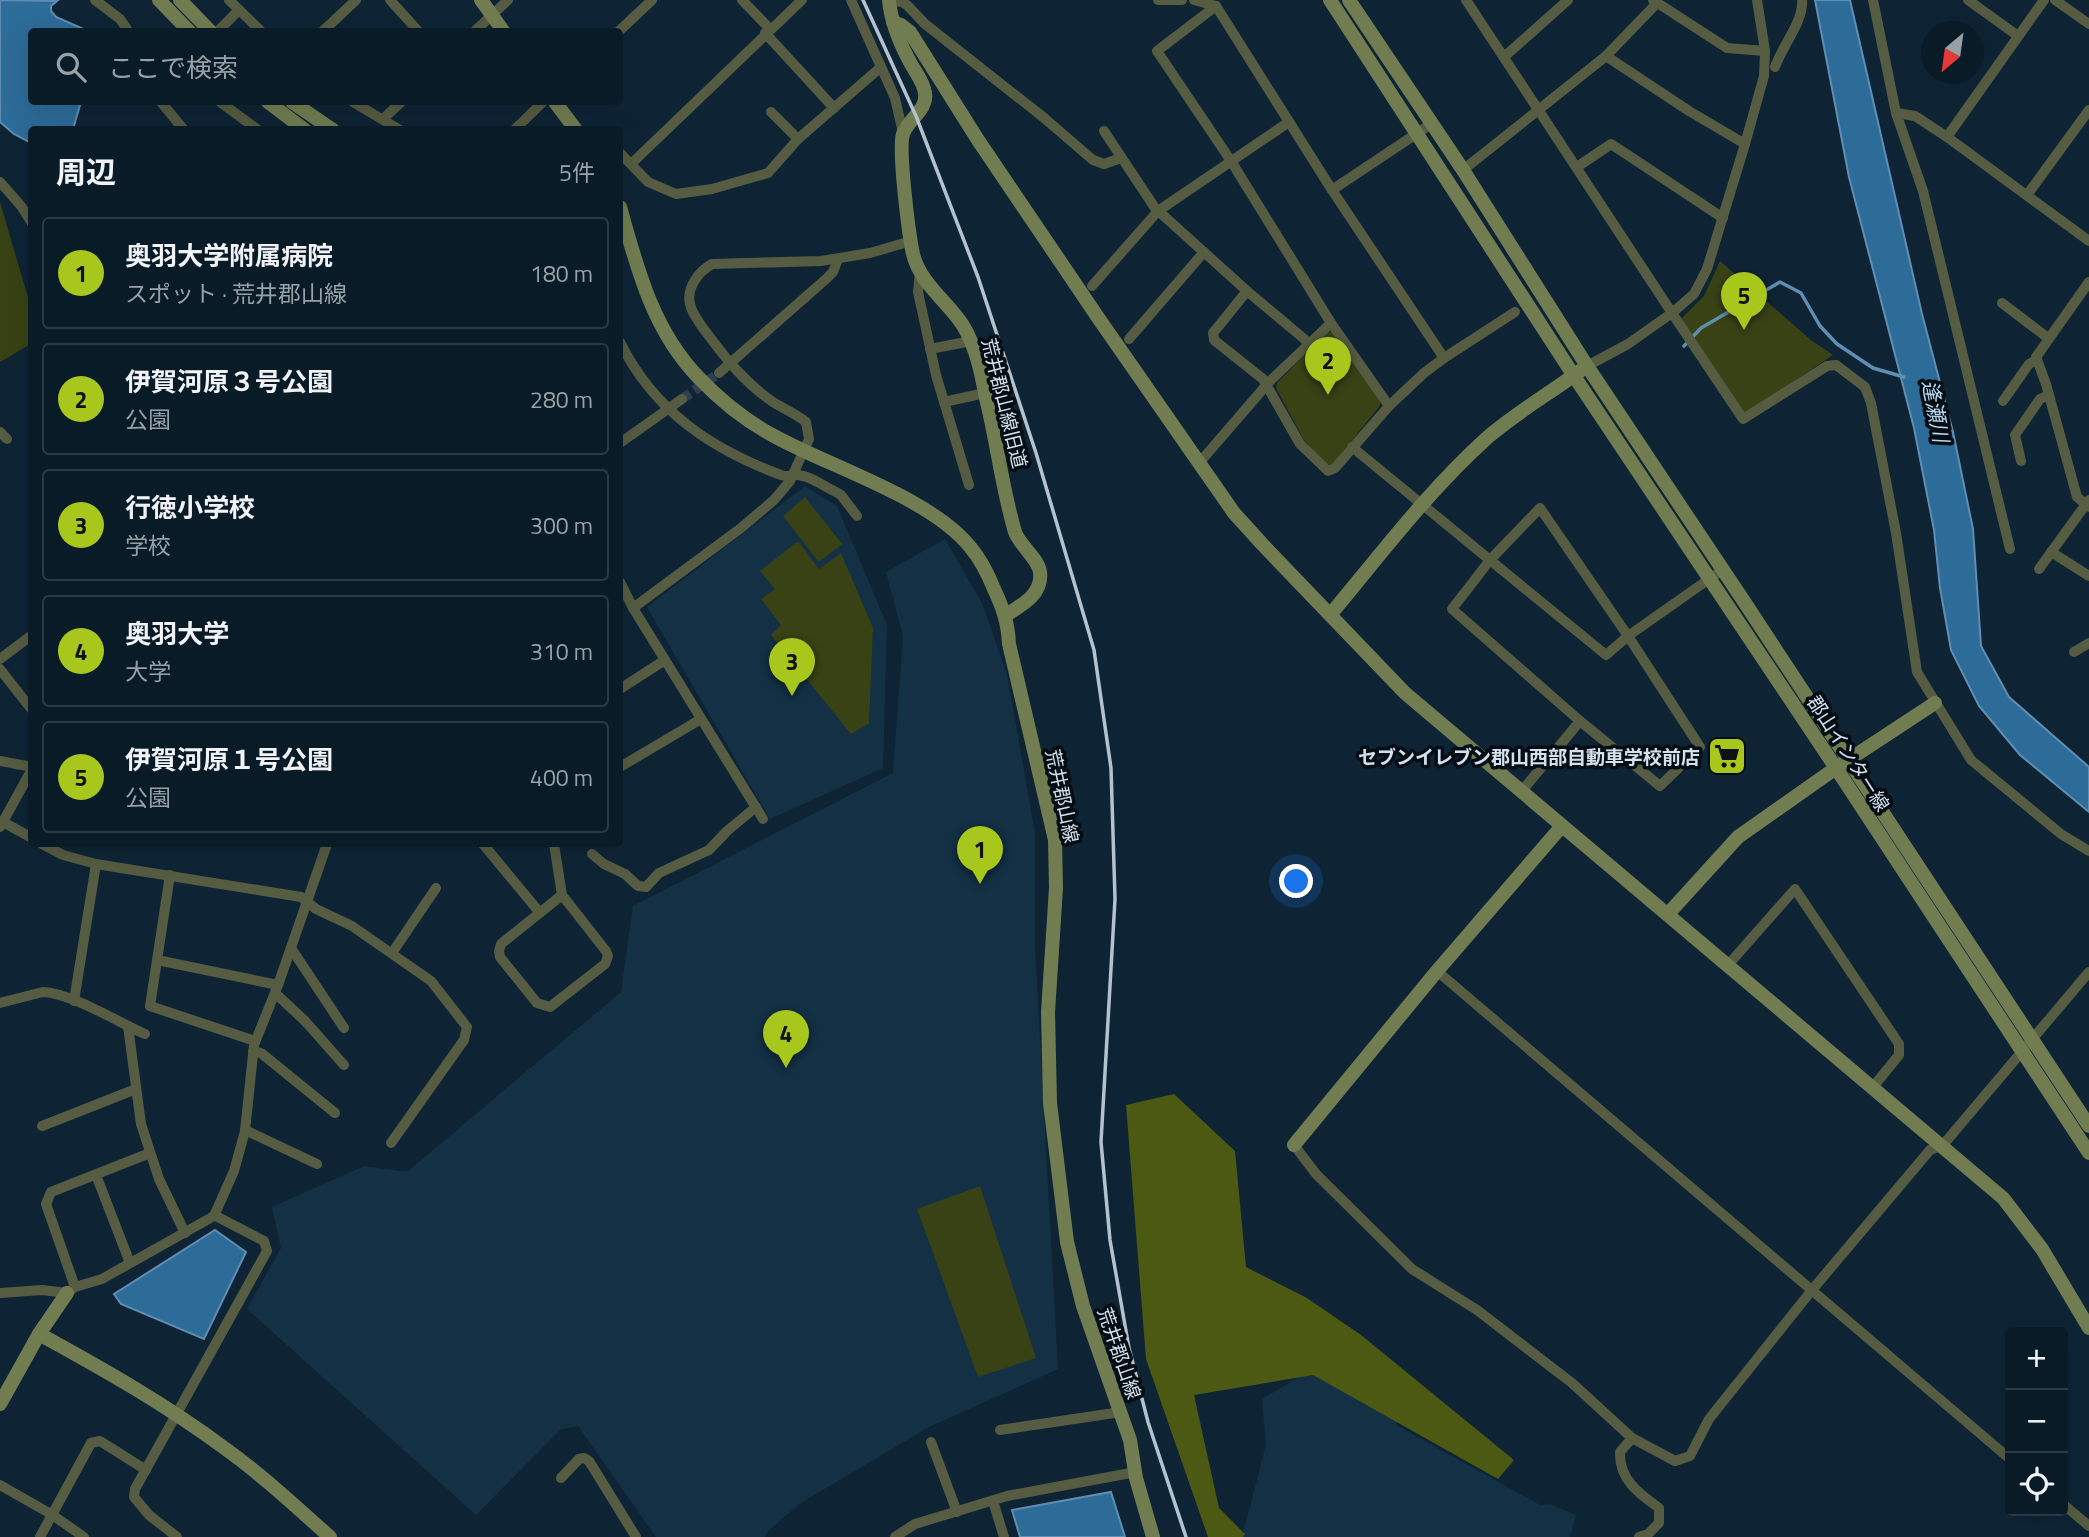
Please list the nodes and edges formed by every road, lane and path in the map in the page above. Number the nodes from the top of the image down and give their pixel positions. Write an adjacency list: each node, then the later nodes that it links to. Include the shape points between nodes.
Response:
1 (95, 0): 33 (street)
2 (159, 0): 34 (street)
3 (180, 0): 35 (street)
4 (229, 0): 29 (street)
5 (356, 0): 38 (street)
6 (390, 0): 39 (street)
7 (481, 0): 30 (street)
8 (508, 0): 30 (street)
9 (652, 0): 42 (street)
10 (742, 0): 43 (street)
11 (802, 0): 43 (street)
12 (851, 0): 48 (street)
13 (1158, 0): 14 (street)
14 (1182, 0)
15 (1194, 0): 28 (street)
16 (1330, 0): 75 (street, 郡山インター線)
17 (1349, 0): 65 (street)
18 (1466, 0): 47 (street)
19 (1568, 0): 47 (street)
20 (1757, 0): 45 (street)
21 (1802, 0): 49 (street, via 1800,19)
22 (1873, 0): 62 (street)
23 (1968, 0): 44 (street)
24 (2043, 0): 44 (street)
25 (2055, 0): 32 (street)
26 (1655, 1): 45 (street, via 1727,48); 46 (street)
27 (889, 2): 31 (street); 80 (street, via 908,5 925,24 1093,160 1104,164)
28 (1216, 6): 64 (street); 81 (street, via 1157,51)
29 (239, 10): 36 (street); 37 (street)
30 (492, 15): 40 (street); 41 (street)
31 (893, 22): 74 (street, via 925,94 923,106); 128 (street, via 910,32 985,152)
32 (2089, 24)
33 (126, 28)
34 (186, 28)
35 (207, 28)
36 (222, 28)
37 (258, 28)
38 (326, 28)
39 (415, 28)
40 (478, 28)
41 (501, 28)
42 (622, 28)
43 (767, 31): 58 (street); 82 (street)
44 (2018, 36): 76 (street)
45 (1765, 51): 78 (street, via 1764,76)
46 (1606, 56): 59 (street); 78 (street)
47 (1504, 57): 59 (street)
48 (881, 67): 58 (street); 74 (street)
49 (1775, 67)
50 (164, 105): 66 (street)
51 (224, 105): 67 (street)
52 (272, 105): 68 (street)
53 (296, 105): 69 (street)
54 (359, 105): 63 (street)
55 (398, 105): 63 (street)
56 (540, 105): 71 (street)
57 (557, 105): 72 (street)
58 (834, 108): 77 (street)
59 (1539, 110): 83 (street); 84 (street)
60 (2089, 110): 87 (street)
61 (771, 113): 77 (street)
62 (1896, 113): 76 (street, via 1915,116); 134 (street, via 1923,191)
63 (383, 119): 70 (street)
64 (1289, 121): 81 (street); 86 (street)
65 (1431, 124): 75 (street); 84 (street)
66 (181, 126)
67 (253, 126)
68 (300, 126)
69 (327, 126)
70 (394, 126)
71 (518, 126)
72 (573, 126)
73 (1104, 131): 80 (street)
74 (904, 133): 92 (street, 荒井郡山線旧道)
75 (1417, 133): 86 (street); 115 (street, 郡山インター線)
76 (1947, 137): 87 (street)
77 (798, 139): 82 (street, via 768,173 683,194 653,185)
78 (1745, 144): 90 (street)
79 (623, 156): 82 (street)
80 (1121, 158): 88 (street)
81 (1231, 161): 88 (street); 103 (street)
82 (631, 164)
83 (1577, 167): 90 (street, via 1611,144); 102 (street)
84 (1463, 170): 113 (street)
85 (0, 182): 89 (street)
86 (1332, 190): 110 (street)
87 (2027, 195): 93 (street)
88 (1158, 211): 94 (street); 98 (street)
89 (28, 216)
90 (1723, 218): 102 (street, via 1699,286)
91 (623, 236): 126 (street, 荒井郡山線, via 667,336 696,375 741,416)
92 (911, 241): 95 (street); 96 (street, 荒井郡山線旧道)
93 (2089, 241)
94 (1204, 252): 99 (street); 105 (street)
95 (838, 259): 112 (street, via 826,279); 112 (street, via 712,264 701,272 689,303)
96 (919, 272): 106 (street, 荒井郡山線旧道, via 957,315); 109 (street, via 918,292)
97 (2089, 282): 104 (street)
98 (1092, 286)
99 (1247, 291): 107 (street); 116 (street, via 1213,333 1214,340)
100 (2002, 303): 104 (street)
101 (1514, 312): 110 (street)
102 (1672, 313): 113 (street); 153 (street, via 1743,419 1827,366 1836,365 1865,387 1896,533 1917,671)
103 (1331, 323): 107 (street); 122 (street)
104 (2048, 338): 111 (street)
105 (1129, 339)
106 (971, 341): 109 (street); 117 (street, 荒井郡山線旧道)
107 (1309, 343): 116 (street)
108 (623, 347): 123 (street)
109 (930, 349): 121 (street)
110 (1444, 358): 122 (street)
111 (2036, 360): 118 (street); 120 (street)
112 (729, 364): 114 (street); 126 (street, via 773,402 806,422 809,439)
113 (1587, 366): 115 (street); 138 (street)
114 (719, 373)
115 (1574, 376): 131 (street, via 1490,435); 140 (street, 郡山インター線)
116 (1266, 384): 125 (street, via 1300,444 1326,470 1335,468); 128 (street)
117 (985, 393): 121 (street); 143 (street, 荒井郡山線旧道, via 1017,537 1040,571 1038,590)
118 (2049, 395): 127 (street, via 2040,399 2015,435); 132 (street, via 2077,497)
119 (682, 398): 123 (street)
120 (2003, 401)
121 (944, 402): 130 (street)
122 (1389, 406): 125 (street)
123 (667, 410): 124 (street); 129 (street, via 717,446 784,476)
124 (623, 439)
125 (1352, 447): 131 (street)
126 (804, 452): 129 (street); 143 (street, 荒井郡山線, via 877,485 946,524 985,568)
127 (2021, 461)
128 (1200, 462): 144 (street, via 1234,513)
129 (792, 475): 133 (street, via 841,495); 142 (street, via 765,508)
130 (969, 485)
131 (1423, 504): 136 (street); 144 (street)
132 (2088, 504): 135 (street)
133 (857, 516)
134 (2010, 549)
135 (2052, 552): 137 (street); 139 (street)
136 (1490, 560): 145 (street, via 1606,655); 145 (street, via 1540,508); 156 (street, via 1452,609)
137 (2039, 569)
138 (1722, 570): 140 (street); 158 (street)
139 (2089, 576)
140 (1710, 579): 145 (street); 158 (street, 郡山インター線)
141 (623, 588): 142 (street)
142 (633, 608): 150 (street)
143 (1006, 615): 221 (street, 荒井郡山線, via 1055,841 1048,1012 1050,1103 1060,1196 1083,1306)
144 (1330, 615): 162 (street, via 1405,693)
145 (1628, 636): 156 (street, via 1700,747 1660,786)
146 (28, 638): 149 (street)
147 (2089, 643): 148 (street)
148 (2074, 652)
149 (0, 659)
150 (665, 660): 152 (street); 155 (street)
151 (0, 669): 154 (street)
152 (623, 687)
153 (1935, 703): 158 (street); 173 (street, via 1971,760 2060,834)
154 (28, 705)
155 (701, 719): 159 (street); 163 (street)
156 (1580, 721): 162 (street)
157 (0, 761): 160 (street)
158 (1842, 764): 182 (street, via 1738,837); 195 (street); 197 (street, 郡山インター線)
159 (623, 765)
160 (28, 767)
161 (28, 775): 165 (street)
162 (1521, 792): 166 (street)
163 (756, 807): 164 (street); 174 (street, via 709,850 664,870 646,887)
164 (763, 819)
165 (1, 824): 167 (street)
166 (1562, 826): 182 (street); 187 (street)
167 (28, 836)
168 (48, 847): 175 (street)
169 (67, 847): 175 (street)
170 (326, 847): 180 (street)
171 (485, 847): 181 (street)
172 (554, 847): 179 (street)
173 (2089, 851)
174 (592, 854)
175 (63, 855): 176 (street)
176 (96, 864): 177 (street); 190 (street)
177 (170, 876): 180 (street); 185 (street)
178 (436, 888): 184 (street)
179 (562, 895): 181 (street); 181 (street, via 607,956 605,964 547,1008 537,1003 499,951 501,944)
180 (307, 901): 183 (street); 184 (street)
181 (540, 913)
182 (1668, 914): 186 (street)
183 (291, 948): 189 (street); 193 (street)
184 (392, 953): 205 (street, via 434,985 467,1027 464,1040)
185 (157, 960): 189 (street); 196 (street, via 150,1006)
186 (1728, 965): 199 (street); 199 (street, via 1795,889 1899,1044 1899,1055)
187 (1437, 971): 206 (street); 216 (street)
188 (2089, 972): 195 (street)
189 (277, 989): 196 (street); 198 (street)
190 (74, 1001): 191 (street, via 46,992); 192 (street)
191 (0, 1003)
192 (128, 1026): 194 (street); 200 (street)
193 (344, 1028)
194 (145, 1034)
195 (2032, 1040): 197 (street); 203 (street)
196 (254, 1046): 201 (street); 204 (street)
197 (2021, 1053): 207 (street); 209 (street, 郡山インター線)
198 (344, 1065)
199 (1873, 1087): 207 (street)
200 (136, 1090): 202 (street); 208 (street)
201 (335, 1113)
202 (42, 1126)
203 (2089, 1126)
204 (245, 1130): 210 (street); 212 (street, via 234,1171)
205 (391, 1143)
206 (1293, 1145): 224 (street, via 1412,1269 1477,1310 1556,1370)
207 (1943, 1145): 216 (street, via 1930,1150); 218 (street, via 2012,1206)
208 (150, 1153): 211 (street); 213 (street)
209 (2089, 1153)
210 (317, 1164)
211 (96, 1175): 214 (street); 215 (street, via 51,1192 46,1204)
212 (214, 1215): 213 (street); 222 (street, via 264,1241 267,1251)
213 (185, 1233): 214 (street)
214 (130, 1263): 215 (street)
215 (71, 1290): 217 (street); 219 (street)
216 (1812, 1290): 224 (street, via 1709,1419 1690,1457 1675,1461); 226 (street)
217 (0, 1293)
218 (2089, 1328)
219 (39, 1335): 220 (street); 222 (street)
220 (0, 1404)
221 (1121, 1412): 223 (street); 228 (street, 荒井郡山線)
222 (177, 1414): 227 (street); 239 (street, via 242,1461)
223 (1000, 1430)
224 (1632, 1438): 244 (street, via 1620,1452 1619,1466 1636,1491 1659,1508 1659,1523)
225 (931, 1442): 233 (street)
226 (2005, 1455)
227 (146, 1470): 234 (street, via 100,1441 91,1443); 238 (street, via 134,1497)
228 (1136, 1472): 231 (street); 243 (street, 荒井郡山線)
229 (561, 1478): 240 (street, via 579,1459 589,1461)
230 (0, 1485): 234 (street)
231 (993, 1500): 233 (street); 242 (street)
232 (2068, 1508): 235 (street)
233 (957, 1512): 241 (street, via 915,1524)
234 (51, 1514): 236 (street); 237 (street)
235 (2089, 1526)
236 (40, 1537)
237 (84, 1537)
238 (177, 1537)
239 (330, 1537)
240 (636, 1537)
241 (895, 1537)
242 (1004, 1537)
243 (1153, 1537)
244 (1639, 1537)

